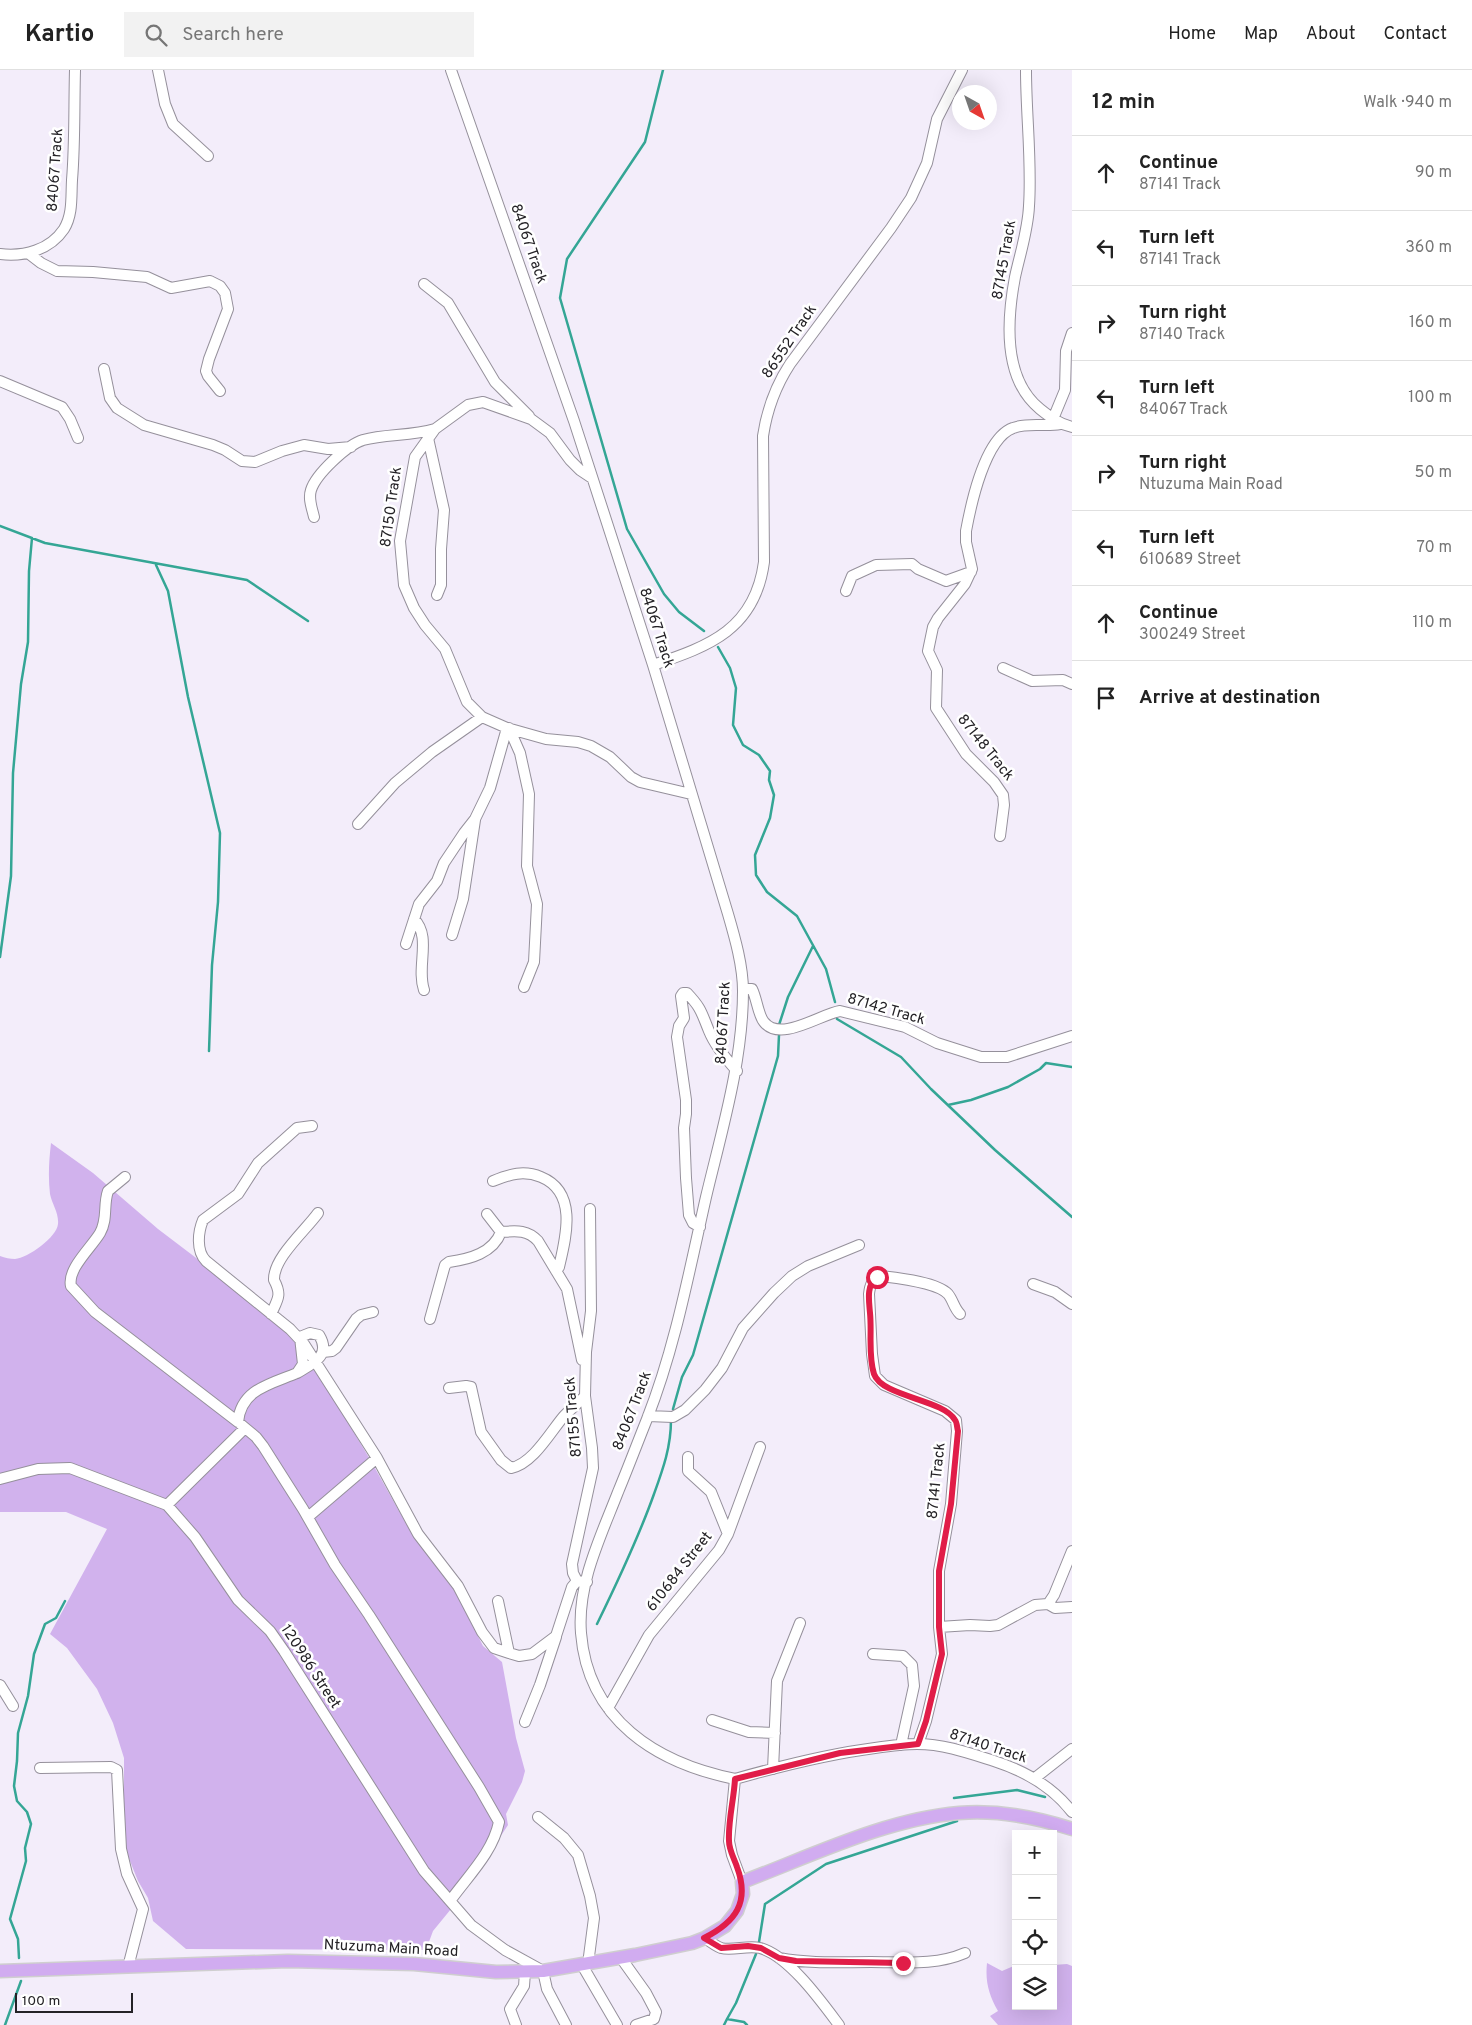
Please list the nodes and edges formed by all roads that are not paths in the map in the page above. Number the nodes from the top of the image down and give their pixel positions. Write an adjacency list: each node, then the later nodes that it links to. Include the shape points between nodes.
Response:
1 (75, 70): 8 (street, 84067 Track, via 75,139 69,216 53,240)
2 (158, 70): 7 (street, via 173,124)
3 (451, 70): 22 (street, 84067 Track)
4 (962, 70): 27 (street, 86552 Track, via 937,119 926,163 911,198 776,387 763,436 764,562 762,577 751,604 742,617 715,641)
5 (1036, 70): 6 (street)
6 (1026, 72): 16 (street, 87145 Track, via 1029,208 1013,295 1012,352 1021,386 1030,399)
7 (208, 156)
8 (28, 253): 9 (street, 84067 Track); 14 (street, via 57,271 147,277 171,288 210,281 220,286 228,309 206,369)
9 (0, 254)
10 (424, 284): 15 (street, via 448,303 495,382)
11 (1072, 333): 16 (street, via 1066,350 1064,390)
12 (104, 369): 21 (street, via 110,398 124,412 144,425 220,448 244,462 255,462 304,445 328,449)
13 (0, 381): 19 (street, via 62,407)
14 (220, 391)
15 (531, 419): 18 (street, 87150 Track, via 493,404 478,402 468,405); 22 (street, 87150 Track, via 544,427 570,460)
16 (1056, 421): 17 (street, 87145 Track); 24 (street, via 1050,426 1016,427 1007,431 992,448 968,524 966,542)
17 (1072, 427)
18 (435, 429): 20 (street, 87150 Track); 21 (street, via 364,440)
19 (78, 438)
20 (428, 438): 26 (street, via 444,510 441,586); 30 (street, 87150 Track, via 415,457 410,480 400,541 402,577 414,608 445,649 467,702)
21 (351, 447): 23 (street, via 331,464 312,489)
22 (592, 478): 27 (street, 84067 Track)
23 (314, 517)
24 (970, 572): 25 (street, via 946,581 912,564 876,565 852,576); 35 (street, 87148 Track, via 965,584 933,627 928,651 937,670 936,708 966,754 1003,795)
25 (846, 592)
26 (437, 595)
27 (653, 665): 32 (street, 84067 Track)
28 (1004, 668): 29 (street, via 1032,681 1063,680)
29 (1072, 684)
30 (482, 717): 31 (street, 87150 Track); 34 (street, via 395,783)
31 (508, 728): 32 (street, 87150 Track, via 546,739 591,746 610,756 640,782); 33 (street, via 490,788); 39 (street, via 520,753 529,794 527,866 537,904 534,962)
32 (691, 794): 40 (street, 84067 Track, via 735,939)
33 (475, 819): 36 (street, via 444,862 437,882 423,899); 37 (street, via 463,899)
34 (358, 824)
35 (1000, 836)
36 (414, 919): 38 (street); 41 (street, via 422,932)
37 (452, 935)
38 (406, 944)
39 (524, 987)
40 (744, 989): 42 (street, 87142 Track, via 752,989 762,1019 775,1030 790,1029 840,1011 905,1027 972,1056 989,1058 1007,1057); 43 (street, 84067 Track)
41 (424, 990)
42 (1072, 1036)
43 (737, 1071): 50 (street, 84067 Track); 50 (street, via 709,1032 700,1007 687,993 683,993 684,1018 677,1037 686,1100 686,1178 689,1215 693,1223)
44 (312, 1126): 57 (street, via 297,1128 258,1163 238,1194 201,1222 199,1240 203,1258)
45 (125, 1177): 68 (street, via 108,1191 105,1222 72,1272 72,1286 95,1312)
46 (493, 1181): 53 (street, via 524,1172 546,1179 559,1192 567,1221)
47 (590, 1209): 64 (street, 87155 Track, via 591,1311)
48 (318, 1213): 57 (street, via 278,1265 274,1280 280,1294)
49 (488, 1214): 51 (street)
50 (700, 1226): 67 (street, 84067 Track, via 675,1337)
51 (500, 1232): 53 (street, via 517,1231 532,1235); 59 (street, via 486,1251 445,1265)
52 (859, 1245): 67 (street, via 808,1266 774,1293 743,1328 722,1368 685,1410 673,1417)
53 (556, 1271): 64 (street, via 567,1289)
54 (1033, 1284): 55 (street, via 1055,1292)
55 (1072, 1304)
56 (373, 1312): 61 (street, via 359,1316 336,1348)
57 (271, 1314): 60 (street)
58 (960, 1314): 82 (street, 87141 Track, via 947,1293 932,1286 881,1276 870,1286 875,1376 884,1385 945,1411 956,1420 958,1431 951,1504 939,1571)
59 (430, 1319)
60 (300, 1339): 61 (street, via 310,1333 319,1336); 62 (street); 63 (street, via 303,1364)
61 (323, 1352): 62 (street)
62 (317, 1362): 63 (street); 71 (street)
63 (297, 1373): 68 (street, via 254,1390 241,1409)
64 (585, 1376): 66 (street, 87155 Track)
65 (448, 1388): 66 (street, via 471,1387 481,1432 501,1460 511,1468 529,1458)
66 (584, 1396): 77 (street, 87155 Track, via 593,1468 572,1564 573,1573)
67 (648, 1416): 77 (street, 84067 Track)
68 (241, 1425): 73 (street); 74 (street, via 263,1446)
69 (760, 1447): 75 (street, 610684 Street)
70 (688, 1457): 75 (street, via 688,1471 712,1492)
71 (377, 1458): 74 (street); 84 (street, via 418,1534 458,1586 491,1645)
72 (0, 1479): 73 (street, 120986 Street, via 38,1469 70,1468)
73 (167, 1505): 103 (street, 120986 Street, via 195,1537 238,1600 270,1631 424,1871)
74 (308, 1517): 103 (street, via 335,1565 499,1822 492,1844)
75 (728, 1534): 88 (street, 610684 Street, via 712,1560 650,1635)
76 (1072, 1551): 79 (street)
77 (582, 1582): 83 (street, via 572,1587); 88 (street, 84067 Track, via 582,1643 590,1675)
78 (498, 1601): 84 (street)
79 (1048, 1604): 80 (street, via 1055,1608); 82 (street, via 1035,1605 998,1625)
80 (1072, 1607)
81 (800, 1623): 91 (street, via 776,1681)
82 (939, 1627): 92 (street, 87141 Track, via 942,1654)
83 (556, 1636): 84 (street, via 532,1654 519,1656); 90 (street)
84 (509, 1653)
85 (873, 1654): 93 (street, via 902,1656 912,1665 914,1686)
86 (0, 1685): 87 (street)
87 (13, 1706)
88 (608, 1708): 98 (street, 84067 Track, via 631,1734 654,1751 692,1768)
89 (712, 1720): 91 (street, via 749,1732)
90 (525, 1722)
91 (776, 1733): 96 (street)
92 (918, 1744): 93 (street, 87140 Track); 97 (street, 87140 Track, via 967,1752)
93 (901, 1745): 96 (street, 87140 Track, via 840,1753)
94 (1072, 1749): 97 (street)
95 (40, 1768): 109 (street, via 111,1767 117,1770 121,1849 143,1909)
96 (773, 1769): 98 (street, 87140 Track)
97 (1035, 1778): 99 (street, 87140 Track, via 1061,1797)
98 (735, 1779): 102 (street, via 729,1841)
99 (1072, 1812)
100 (538, 1817): 108 (street, via 564,1838 578,1855 594,1918)
101 (1072, 1829): 102 (main road, via 1024,1816 960,1813 930,1817 850,1841)
102 (742, 1882): 104 (main road, Ntuzuma Main Road, via 743,1894 737,1912 725,1926)
103 (450, 1900): 111 (street, 120986 Street, via 475,1928 505,1950)
104 (704, 1938): 106 (main road, Ntuzuma Main Road); 107 (street, via 721,1948 755,1947)
105 (965, 1953): 107 (street, via 951,1959 923,1962 814,1963)
106 (621, 1958): 108 (main road, Ntuzuma Main Road); 116 (street, via 656,2012 654,2019)
107 (779, 1958): 117 (street, via 795,1972)
108 (585, 1964): 111 (main road, Ntuzuma Main Road); 115 (street)
109 (128, 1967): 110 (main road, Ntuzuma Main Road); 112 (main road, Ntuzuma Main Road, via 288,1961 414,1964)
110 (0, 1971)
111 (543, 1971): 112 (main road, Ntuzuma Main Road); 114 (street, via 547,1989)
112 (526, 1972): 113 (street, via 524,1986 510,2009)
113 (516, 2025)
114 (566, 2025)
115 (617, 2025)
116 (636, 2025)
117 (839, 2025)

